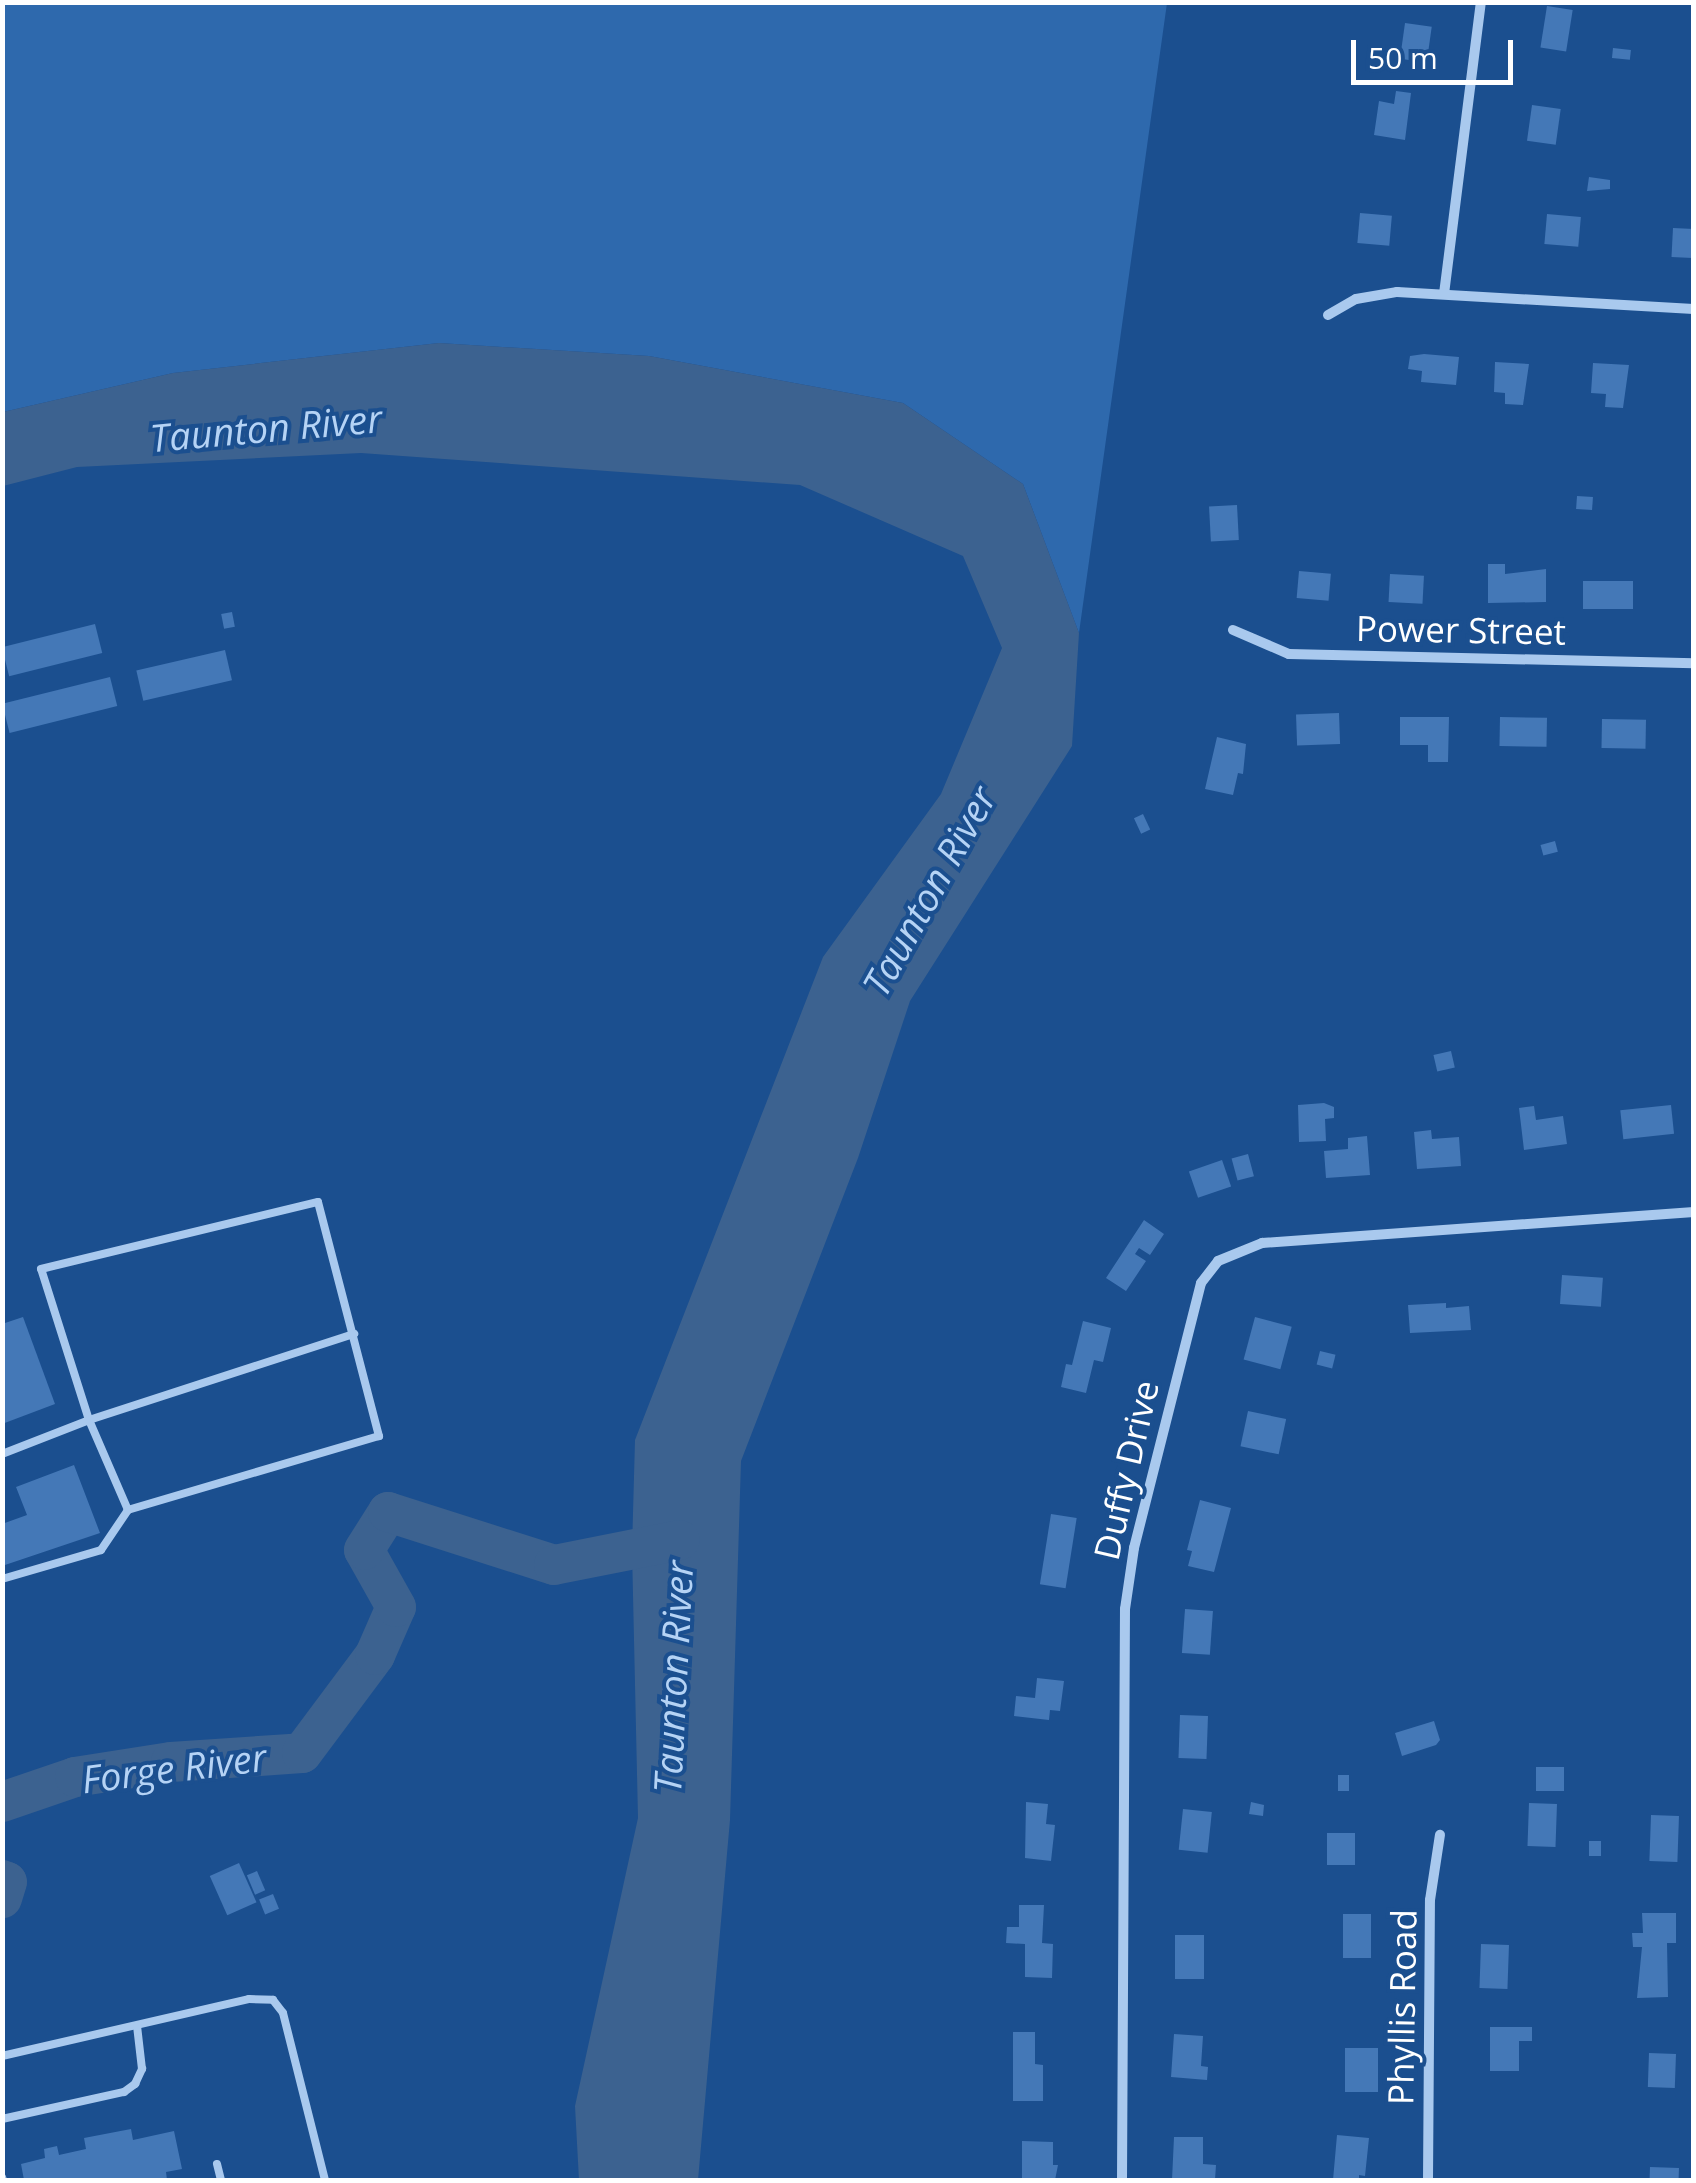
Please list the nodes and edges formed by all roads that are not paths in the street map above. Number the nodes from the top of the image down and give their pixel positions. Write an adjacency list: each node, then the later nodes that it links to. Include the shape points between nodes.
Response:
1 (1482, 2): 2 (street)
2 (1444, 294): 3 (street); 4 (street, via 1379,293)
3 (1694, 309)
4 (1328, 315)
5 (1233, 630): 6 (street, Power Street, via 1289,654)
6 (1694, 663)
7 (1694, 1212): 20 (street, Duffy Drive, via 1262,1243 1218,1262 1201,1283 1134,1548 1125,1609)
8 (354, 1334): 9 (lane); 9 (lane, via 318,1202 41,1269); 11 (lane, via 379,1436)
9 (89, 1420): 10 (lane); 11 (lane)
10 (2, 1454)
11 (128, 1510): 12 (lane, via 102,1550)
12 (2, 1579)
13 (1440, 1835): 21 (street, Phyllis Road, via 1430,1900)
14 (137, 2026): 15 (lane); 16 (lane, via 142,2069 124,2092); 19 (lane, via 250,1999 272,2000 282,2013)
15 (2, 2056)
16 (2, 2119)
17 (218, 2164): 18 (lane)
18 (221, 2180)
19 (324, 2180)
20 (1122, 2180)
21 (1428, 2180)

